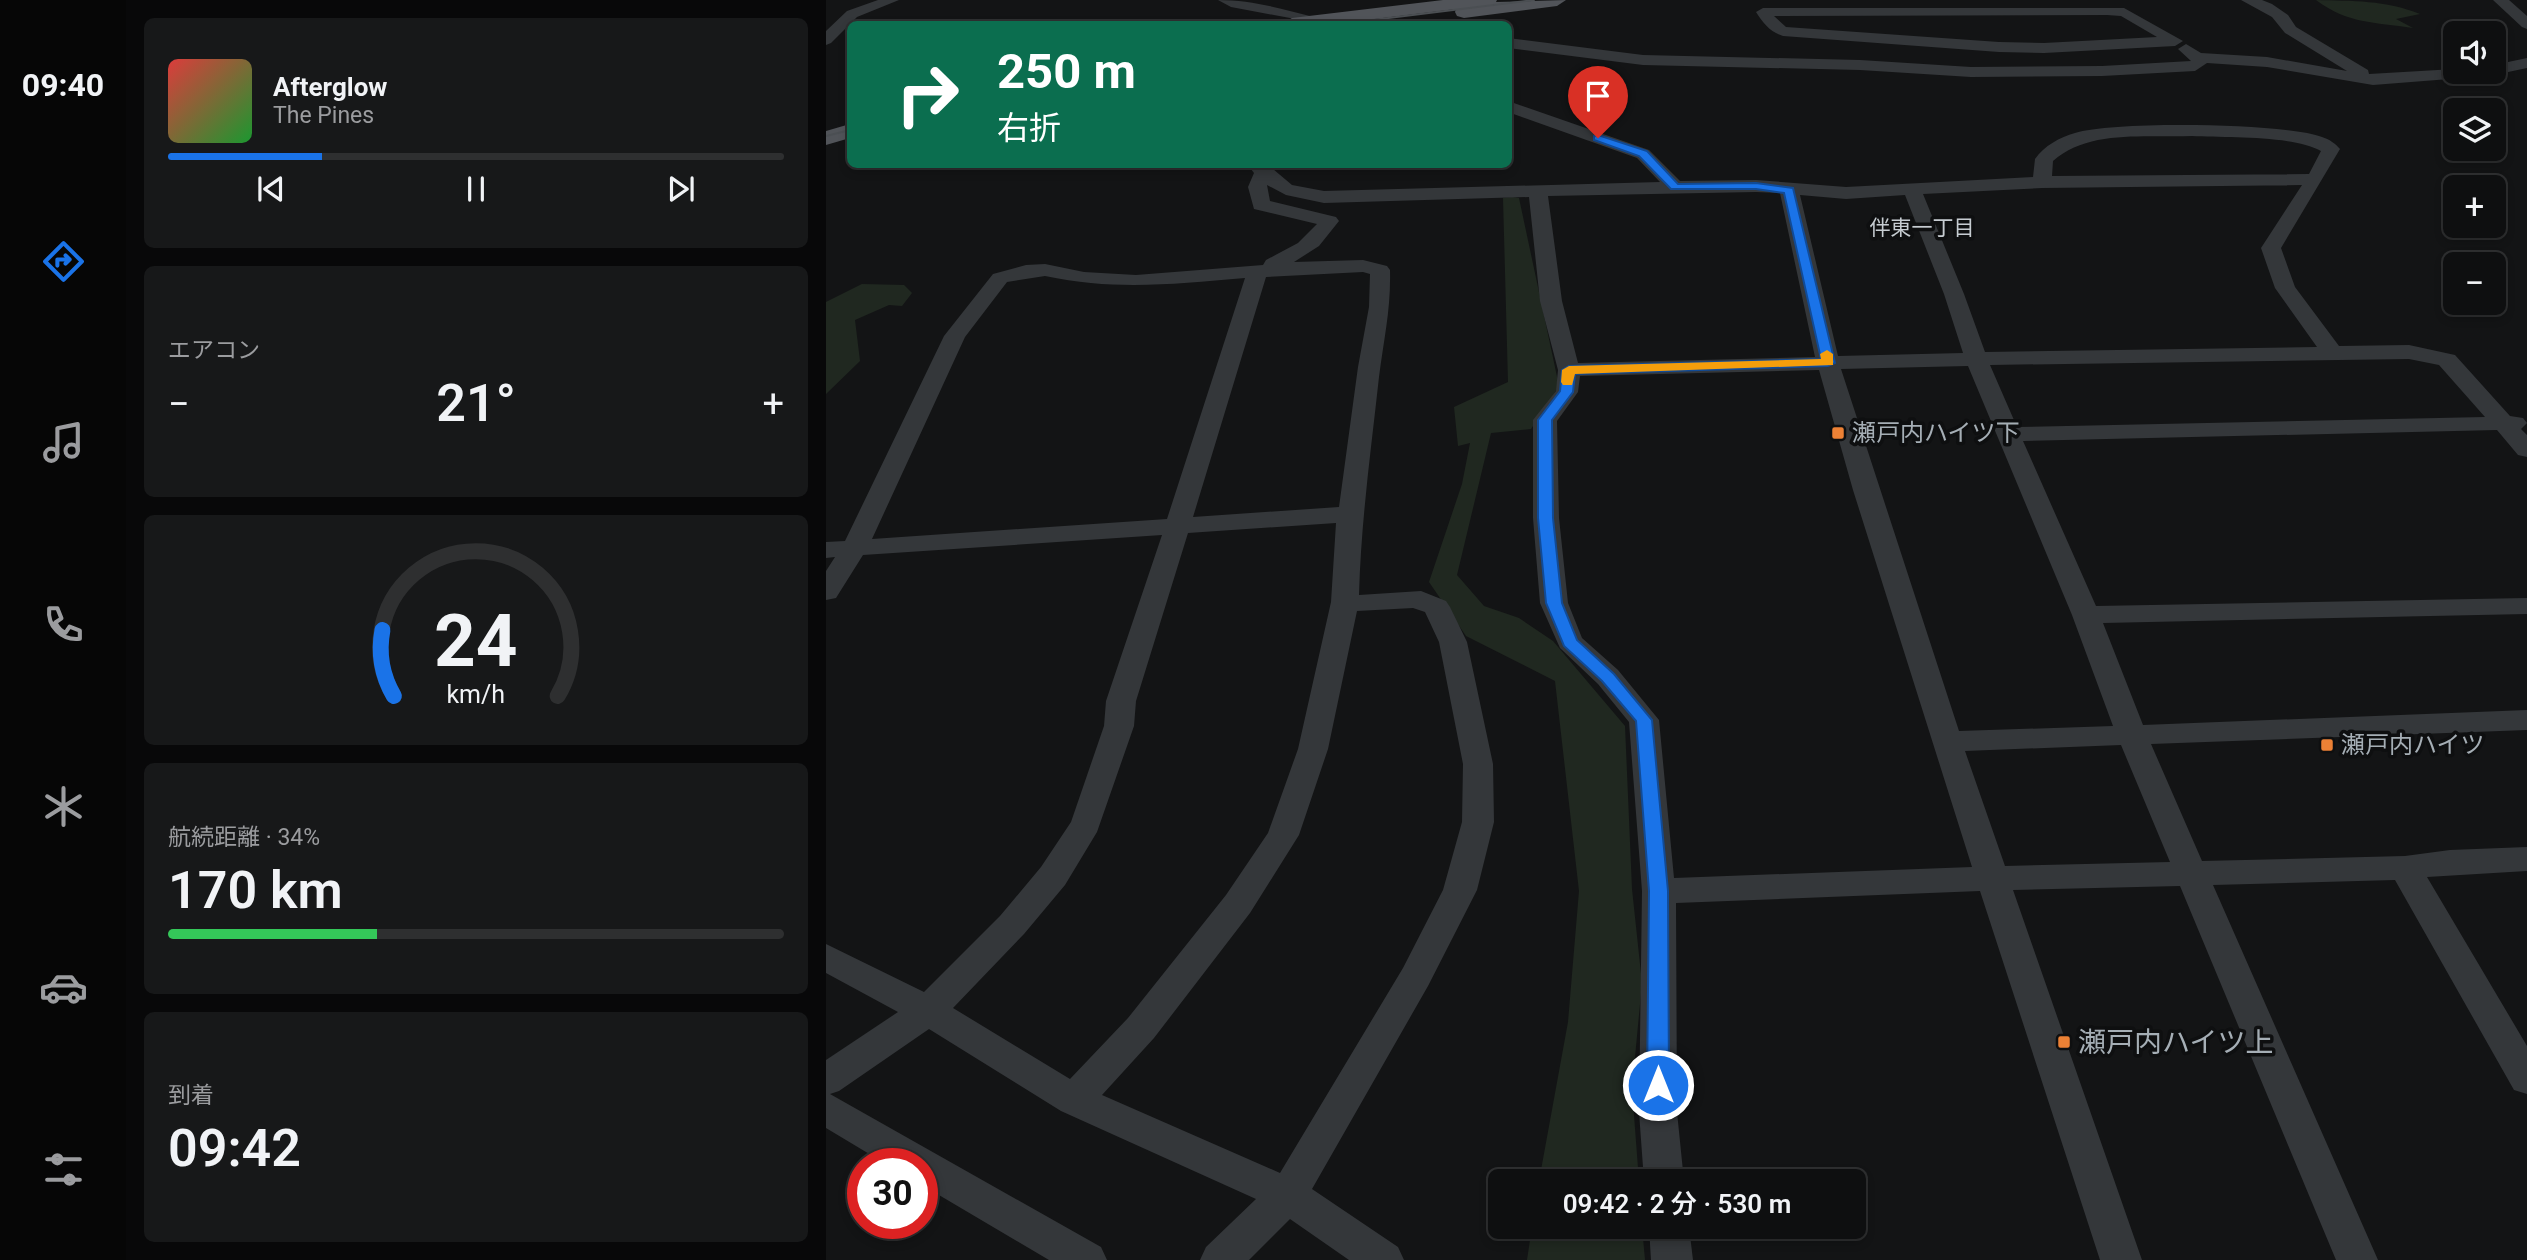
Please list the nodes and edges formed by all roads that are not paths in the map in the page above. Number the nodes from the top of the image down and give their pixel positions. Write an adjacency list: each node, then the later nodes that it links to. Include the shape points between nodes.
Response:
1 (892, 0): 11 (street, via 852,15)
2 (1225, 0): 7 (street)
3 (1488, 0): 8 (main road)
4 (1557, 0): 9 (main road)
5 (2248, 0): 18 (street, via 2266,6 2284,18 2290,30)
6 (2500, 0): 10 (street)
7 (1309, 21)
8 (1329, 21)
9 (1392, 21)
10 (2527, 24)
11 (829, 34)
12 (2175, 41): 12 (street, via 2044,48 1892,41 1783,31 1763,12 2124,12); 14 (street)
13 (1512, 44): 14 (street, via 1643,61 1971,72 2134,70 2195,66 2200,62)
14 (2197, 58): 18 (street, via 2267,62)
15 (2527, 63): 16 (street)
16 (2506, 67)
17 (2443, 75): 18 (street)
18 (2373, 80)
19 (1512, 107): 27 (street, via 1643,154)
20 (847, 119): 21 (main road)
21 (826, 125)
22 (847, 132): 23 (main road)
23 (826, 138)
24 (1260, 168): 30 (street, via 1276,186 1324,197); 31 (street, via 1257,187 1261,205 1329,221 1318,239 1293,257)
25 (2315, 179): 26 (street); 26 (street, via 2331,149 2317,141 2192,131 2079,138 2044,159); 32 (street, via 2271,248 2285,288)
26 (2042, 182): 28 (street)
27 (1675, 187): 29 (street); 30 (street)
28 (1911, 188): 29 (street, via 1846,193); 33 (street)
29 (1789, 190): 34 (street)
30 (1538, 191): 35 (street, via 1551,301)
31 (1257, 270): 39 (street, via 1363,266 1380,270 1380,307); 40 (street); 41 (street, via 1136,281 1045,270 1000,278 955,336)
32 (2332, 352): 33 (street); 36 (street, via 2409,352 2447,360)
33 (1976, 359): 34 (street); 37 (street)
34 (1828, 363): 35 (street); 49 (street)
35 (1569, 370): 54 (street, via 1567,392 1545,420 1546,518 1554,603 1570,642 1644,720)
36 (2515, 423): 37 (street); 38 (street)
37 (2007, 434): 46 (street)
38 (2527, 450)
39 (1352, 514): 40 (street); 44 (street)
40 (1178, 528): 41 (street); 56 (street, via 1086,824 1045,886)
41 (855, 547): 42 (street); 43 (street)
42 (826, 550)
43 (826, 592)
44 (1345, 602): 59 (street, via 1313,749 1283,835 1238,904 1141,1028); 64 (street, via 1421,599 1436,607 1453,642 1478,764 1478,822 1460,890 1423,963)
45 (2527, 606): 46 (street)
46 (2086, 615): 48 (street)
47 (2527, 720): 48 (street)
48 (2131, 733): 49 (street); 52 (street)
49 (1947, 742): 53 (street)
50 (2527, 859): 51 (street)
51 (2404, 868): 52 (street); 57 (street)
52 (2192, 873): 53 (street); 71 (street)
53 (1994, 878): 54 (street); 70 (street)
54 (1659, 891): 62 (street, via 1658,1112)
55 (826, 957): 56 (street)
56 (928, 1011): 58 (street); 59 (street)
57 (2527, 1079)
58 (826, 1080)
59 (1074, 1100): 64 (street)
60 (826, 1109): 61 (street)
61 (893, 1148)
62 (1663, 1169)
63 (938, 1174): 66 (street)
64 (1288, 1195): 67 (street); 68 (street)
65 (1670, 1239): 69 (street)
66 (1086, 1260)
67 (1221, 1260)
68 (1383, 1260)
69 (1672, 1260)
70 (2121, 1260)
71 (2357, 1260)

